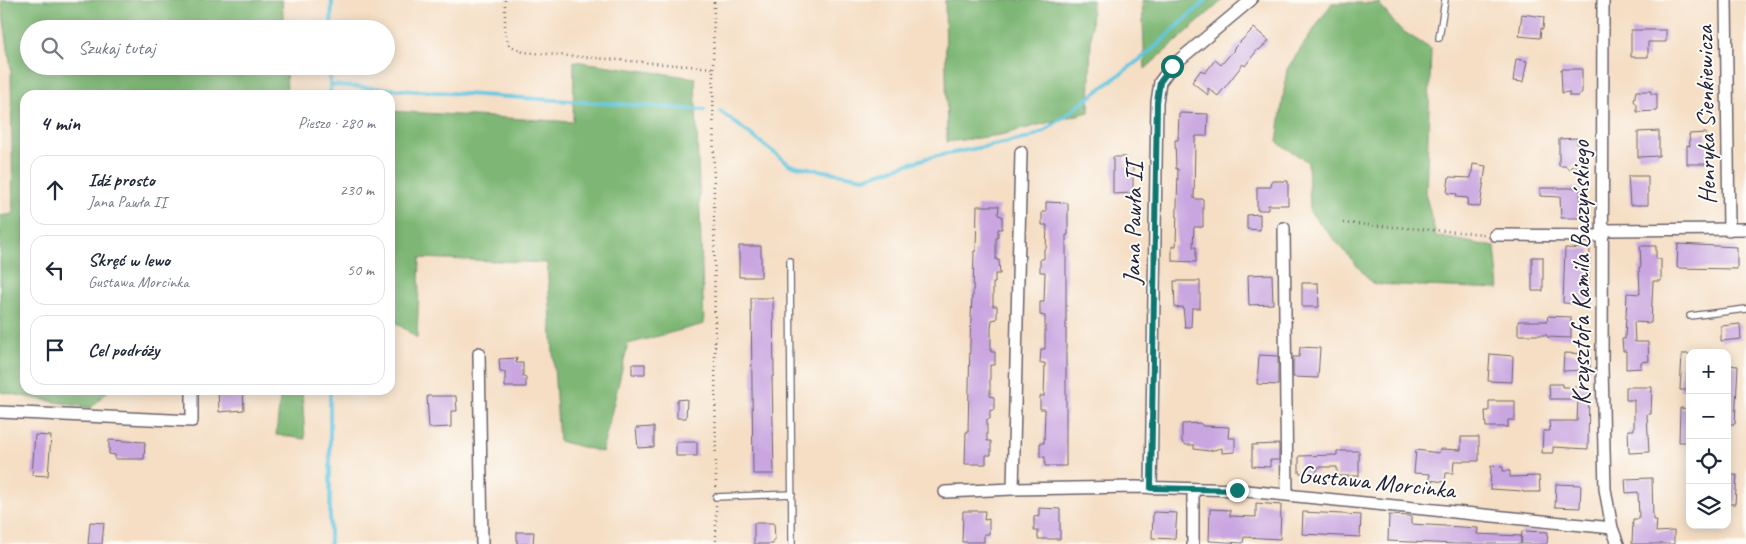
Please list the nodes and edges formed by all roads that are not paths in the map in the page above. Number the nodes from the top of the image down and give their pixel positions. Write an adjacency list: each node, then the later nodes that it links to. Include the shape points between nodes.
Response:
1 (1251, 0): 18 (street, Jana Pawła II, via 1172,66 1160,82 1156,112)
2 (1445, 0): 5 (lane)
3 (1603, 0): 10 (street, Krzysztofa Kamila Baczyńskiego)
4 (1726, 0): 9 (street, Henryka Sienkiewicza)
5 (1439, 38)
6 (1021, 152): 19 (street)
7 (1284, 228): 23 (street)
8 (1746, 229): 9 (street)
9 (1729, 230): 10 (street)
10 (1603, 233): 11 (street); 25 (street, Krzysztofa Kamila Baczyńskiego, via 1605,488)
11 (1495, 235)
12 (790, 261): 22 (lane)
13 (1746, 309): 14 (lane)
14 (1690, 316)
15 (479, 353): 26 (street)
16 (192, 395): 17 (street, via 192,421)
17 (0, 412)
18 (1151, 488): 19 (street, Gustawa Morcinka); 20 (street, Gustawa Morcinka)
19 (1013, 489): 21 (street, Gustawa Morcinka)
20 (1193, 489): 23 (street, Gustawa Morcinka); 28 (street)
21 (945, 492)
22 (792, 494): 24 (lane); 27 (lane)
23 (1287, 494): 25 (street, Gustawa Morcinka)
24 (716, 497)
25 (1612, 528): 29 (street, Krzysztofa Kamila Baczyńskiego)
26 (482, 544)
27 (792, 544)
28 (1193, 544)
29 (1618, 544)

